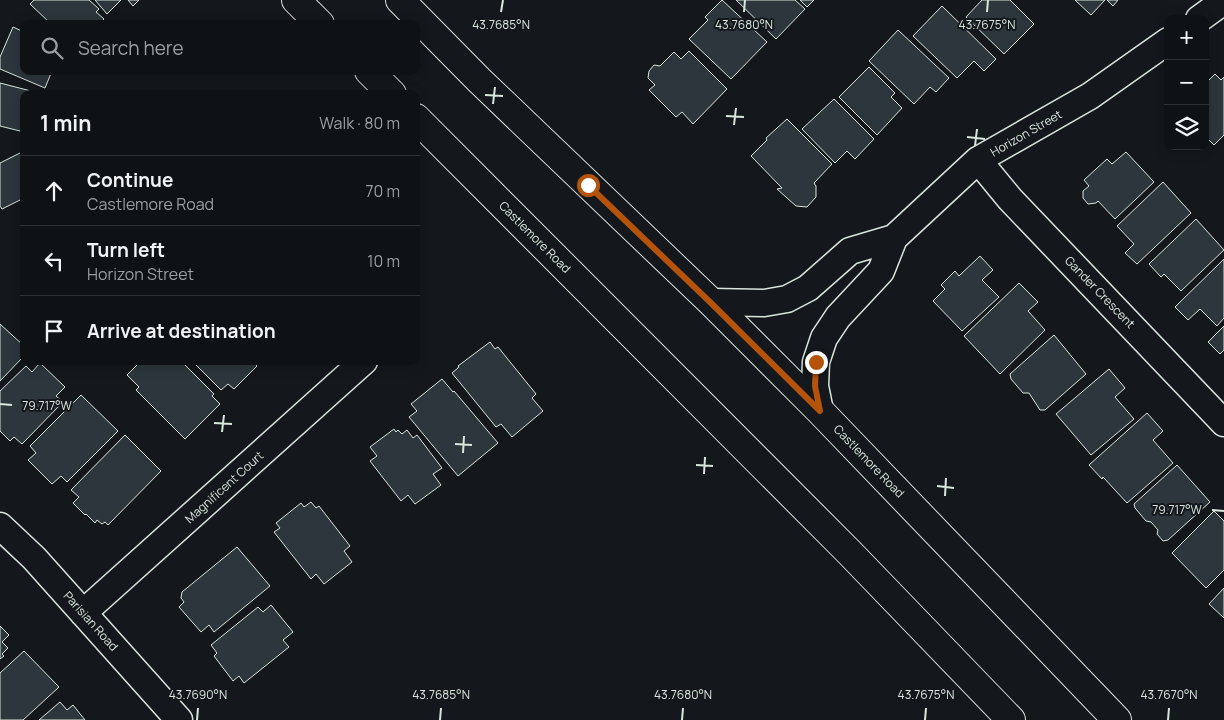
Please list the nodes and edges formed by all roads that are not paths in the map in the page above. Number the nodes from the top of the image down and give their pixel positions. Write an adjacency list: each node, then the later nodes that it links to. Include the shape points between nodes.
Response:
1 (296, 0): 5 (main road)
2 (400, 0): 7 (main road, Castlemore Road)
3 (1224, 1): 4 (street)
4 (1205, 15)
5 (316, 20)
6 (420, 20): 14 (main road, Castlemore Road)
7 (420, 20)
8 (1164, 44): 12 (street, Horizon Street, via 1090,96)
9 (373, 75): 10 (main road)
10 (388, 90)
11 (420, 122): 21 (main road, Castlemore Road)
12 (978, 160): 13 (street, Horizon Street); 17 (street, Gander Crescent, via 1010,199)
13 (894, 238): 14 (street, Horizon Street, via 850,250 808,288 787,298 764,303); 16 (street, Horizon Street, via 881,271 838,317 824,338 816,362 815,386)
14 (710, 302): 16 (main road, Castlemore Road)
15 (360, 365): 19 (street, Magnificent Court)
16 (820, 411): 22 (main road, Castlemore Road)
17 (1224, 422)
18 (0, 526): 19 (street, Parisian Road)
19 (83, 612): 20 (street, Parisian Road)
20 (169, 715)
21 (1012, 720)
22 (1117, 720)

